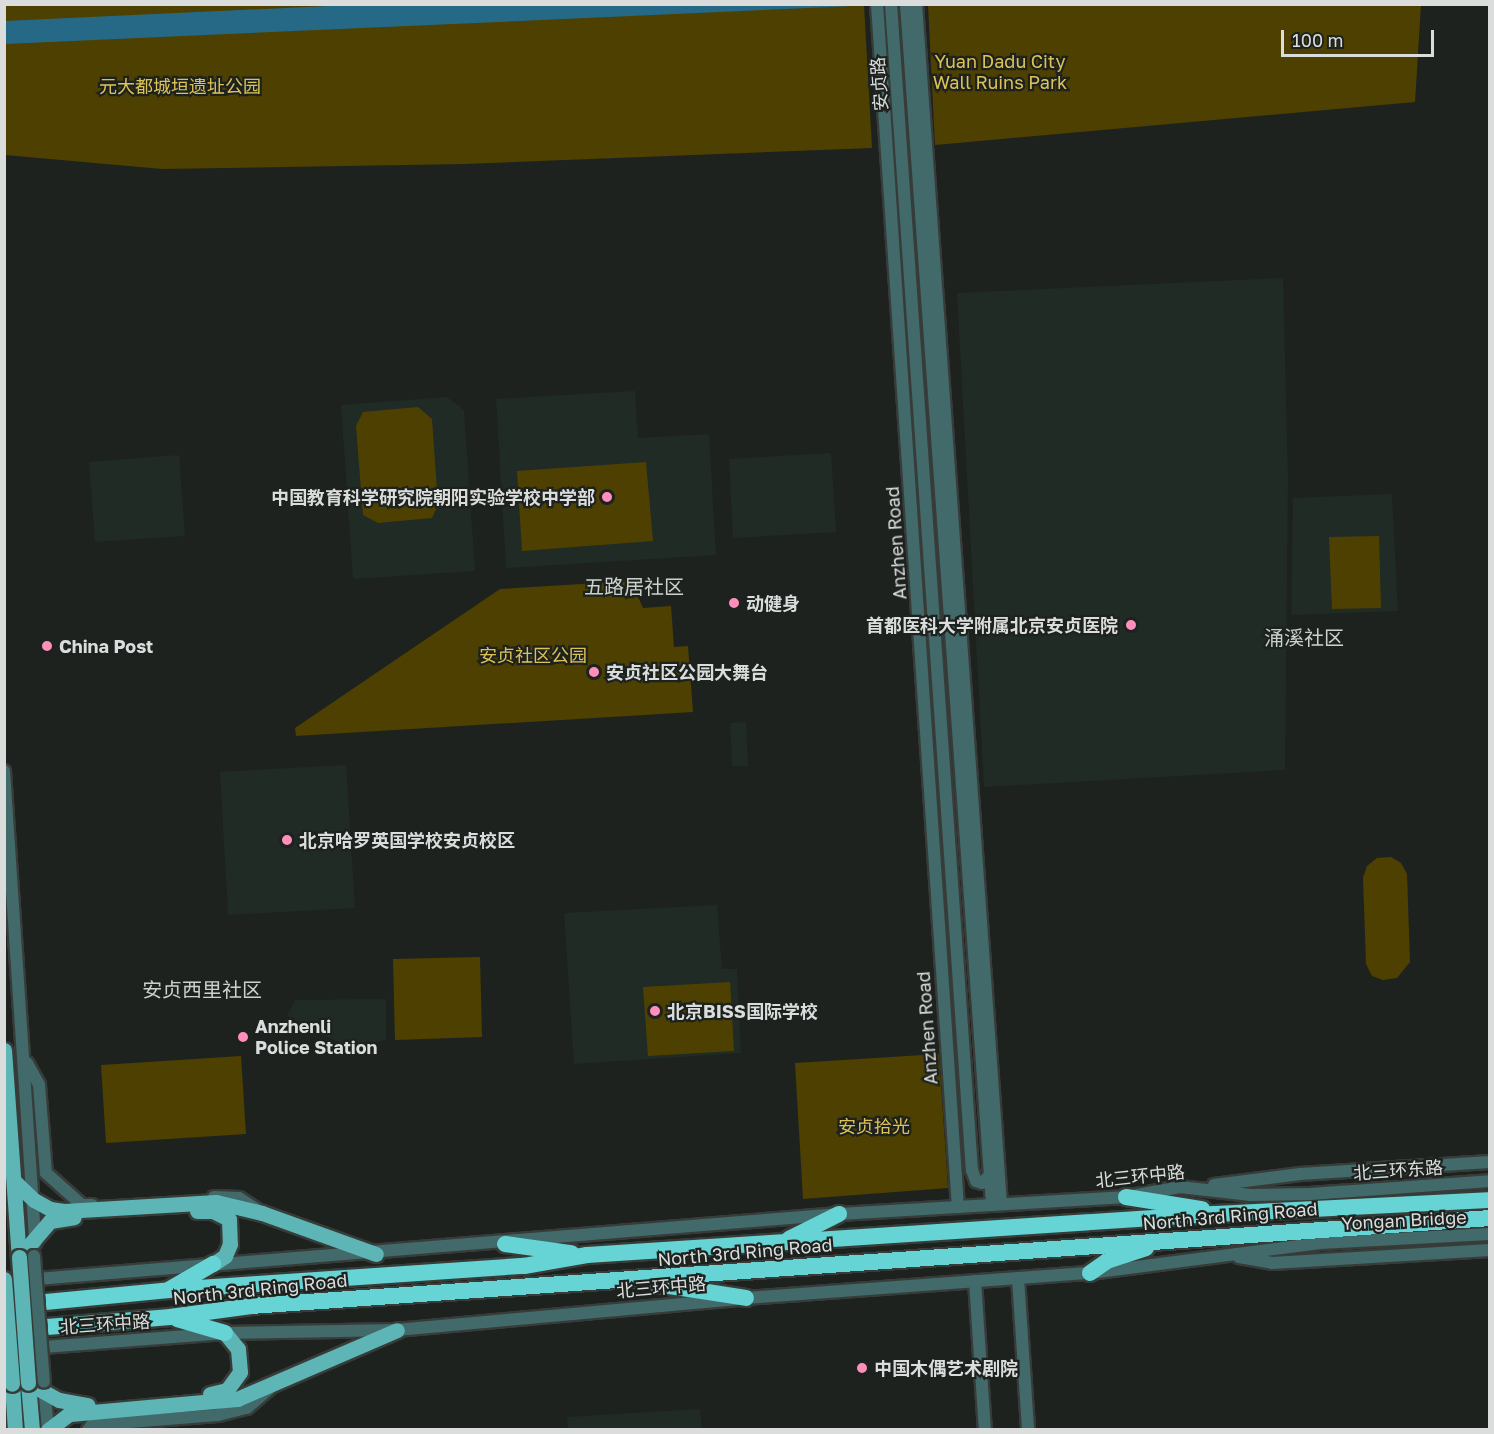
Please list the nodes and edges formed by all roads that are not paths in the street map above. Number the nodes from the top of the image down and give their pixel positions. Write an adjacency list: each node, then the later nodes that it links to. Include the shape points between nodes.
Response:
1 (877, 4): 7 (street, Anzhen Road)
2 (891, 4): 6 (street, 安贞路)
3 (906, 4): 5 (street)
4 (916, 4): 5 (street)
5 (912, 19): 8 (street); 9 (street)
6 (895, 57): 7 (street); 11 (street, 安贞路)
7 (881, 82): 10 (street, Anzhen Road)
8 (961, 640): 9 (street); 14 (street)
9 (951, 651): 13 (street)
10 (923, 680): 11 (street); 16 (street, Anzhen Road)
11 (940, 693): 15 (street, Anzhen Road)
12 (4, 771): 18 (street)
13 (971, 928): 14 (street); 22 (street)
14 (982, 939): 30 (street)
15 (959, 943): 16 (street); 21 (street, Anzhen Road)
16 (941, 970): 19 (street, Anzhen Road)
17 (4, 1050): 23 (main road)
18 (24, 1059): 27 (street); 32 (street, via 39,1085 46,1173 82,1205 208,1196 239,1198)
19 (952, 1125): 21 (street); 31 (street, Anzhen Road)
20 (1490, 1162): 25 (street, via 1300,1174 1257,1182)
21 (972, 1163): 22 (street, via 976,1181 982,1183)
22 (989, 1176): 30 (street)
23 (14, 1181): 27 (main road); 46 (main road)
24 (1490, 1181): 29 (street, 北三环东路)
25 (1180, 1187): 26 (street, 北三环中路); 29 (street, 北三环中路)
26 (1126, 1197): 30 (street, 北三环中路); 34 (highway, via 1192,1205)
27 (34, 1200): 32 (main road, via 64,1211 216,1202); 38 (street)
28 (1490, 1200): 29 (highway, North 3rd Ring Road)
29 (1313, 1201): 34 (highway, North 3rd Ring Road)
30 (996, 1205): 31 (street, 北三环中路)
31 (958, 1207): 33 (street, 北三环中路)
32 (262, 1213): 43 (main road)
33 (839, 1214): 40 (street, 北三环中路); 41 (highway)
34 (1214, 1214): 41 (highway, North 3rd Ring Road)
35 (1490, 1218): 37 (highway, North 3rd Ring Road)
36 (1490, 1234): 37 (street, Yongan Bridge)
37 (1319, 1236): 39 (highway, North 3rd Ring Road); 45 (street, 北三环中路)
38 (35, 1238): 46 (main road); 47 (main road, via 50,1221 213,1211 229,1219 231,1232 225,1256)
39 (1172, 1240): 48 (highway, via 1107,1261); 51 (highway, North 3rd Ring Road)
40 (505, 1244): 43 (street, 北三环中路); 44 (highway)
41 (779, 1244): 44 (highway, North 3rd Ring Road)
42 (1490, 1250): 45 (street, via 1272,1263)
43 (376, 1254): 47 (street, 北三环中路)
44 (587, 1255): 53 (highway, North 3rd Ring Road, via 524,1266)
45 (1226, 1255): 48 (street, 北三环中路)
46 (27, 1257): 62 (main road, bridge)
47 (213, 1264): 50 (street, 北三环中路); 53 (highway)
48 (1090, 1273): 49 (street, 北三环中路)
49 (1018, 1278): 52 (street, 北三环中路); 69 (street)
50 (4, 1280): 63 (main road, bridge)
51 (637, 1281): 54 (highway); 56 (highway, North 3rd Ring Road, via 251,1306)
52 (975, 1281): 54 (street, 北三环中路); 68 (street)
53 (169, 1290): 55 (highway, North 3rd Ring Road)
54 (746, 1298): 58 (street, 北三环中路)
55 (4, 1306)
56 (170, 1317): 57 (highway, North 3rd Ring Road); 59 (highway)
57 (4, 1330)
58 (398, 1330): 59 (street, 北三环中路); 61 (main road)
59 (225, 1333): 60 (street, 北三环中路); 62 (main road, via 238,1349 240,1372 227,1390 215,1394 87,1405 71,1404)
60 (4, 1350)
61 (280, 1379): 66 (main road, via 237,1399 69,1414); 67 (street, via 247,1408 218,1415 92,1425)
62 (39, 1385): 65 (main road); 66 (street)
63 (8, 1386): 64 (main road)
64 (15, 1430)
65 (32, 1430)
66 (48, 1430)
67 (88, 1430)
68 (985, 1430)
69 (1028, 1430)

